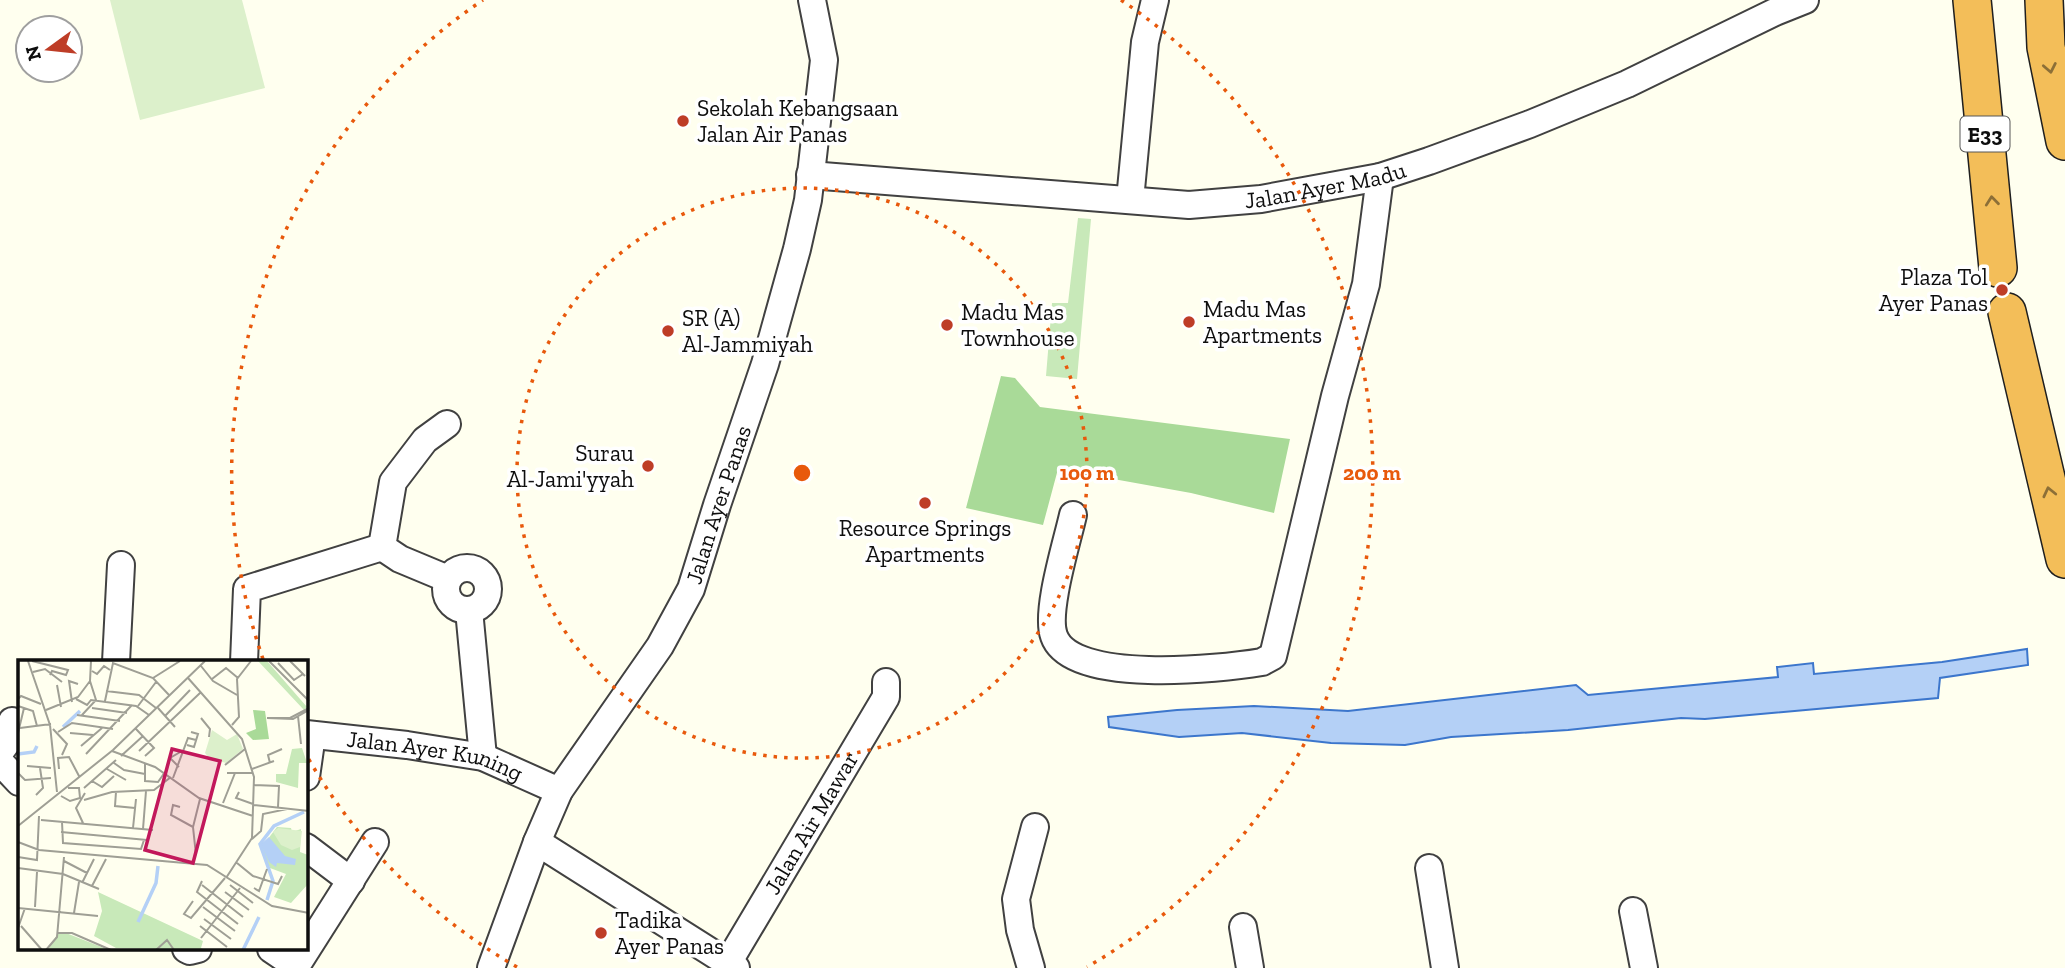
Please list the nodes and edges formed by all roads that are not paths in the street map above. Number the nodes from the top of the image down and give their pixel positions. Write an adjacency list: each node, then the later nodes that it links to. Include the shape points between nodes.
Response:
1 (812, 0): 8 (street, Jalan Ayer Panas, via 824,60)
2 (1155, 0): 10 (street, via 1145,43)
3 (1805, 0): 6 (street, Jalan Ayer Madu)
4 (1972, 0): 11 (highway, E33, one-way to 4)
5 (2043, 0): 7 (highway, one-way to 7, via 2046,47)
6 (1773, 6): 9 (street, Jalan Ayer Madu, via 1602,94)
7 (2065, 141)
8 (810, 175): 10 (street, Jalan Ayer Madu); 29 (street, Jalan Ayer Panas, via 797,249 765,364 691,589 660,646)
9 (1380, 177): 10 (street, Jalan Ayer Madu, via 1261,199 1189,205); 14 (street, via 1366,284 1273,656 1262,662 1184,671 1113,668 1068,655 1054,637 1051,611)
10 (1130, 200)
11 (1998, 268)
12 (2007, 312): 16 (highway, one-way to 12)
13 (447, 424): 15 (street, via 425,440 393,482)
14 (1073, 515)
15 (382, 547): 18 (street); 21 (street, via 247,589)
16 (2065, 559)
17 (121, 565): 20 (street)
18 (448, 579): 19 (street, via 446,592 451,603); 19 (street, via 466,567 484,576 486,598)
19 (469, 610): 26 (street)
20 (116, 660)
21 (244, 660)
22 (886, 682): 41 (street, Jalan Air Mawar, via 886,697 824,798)
23 (10, 720): 25 (street, via 8,741)
24 (309, 735): 26 (street, Jalan Ayer Kuning)
25 (0, 752)
26 (483, 757): 29 (street, Jalan Ayer Kuning)
27 (0, 762): 28 (street)
28 (18, 781)
29 (559, 791): 32 (street, Jalan Ayer Panas)
30 (1035, 827): 44 (street, via 1016,899)
31 (375, 842): 35 (street)
32 (537, 842): 41 (street); 43 (street, Jalan Ayer Panas)
33 (308, 849): 35 (street)
34 (1429, 868): 46 (street)
35 (351, 881): 38 (street)
36 (1633, 911): 47 (street)
37 (1243, 927): 45 (street)
38 (308, 947)
39 (272, 950): 42 (street)
40 (306, 950): 42 (street)
41 (732, 966)
42 (295, 967)
43 (491, 968)
44 (1031, 968)
45 (1250, 968)
46 (1445, 968)
47 (1644, 968)

